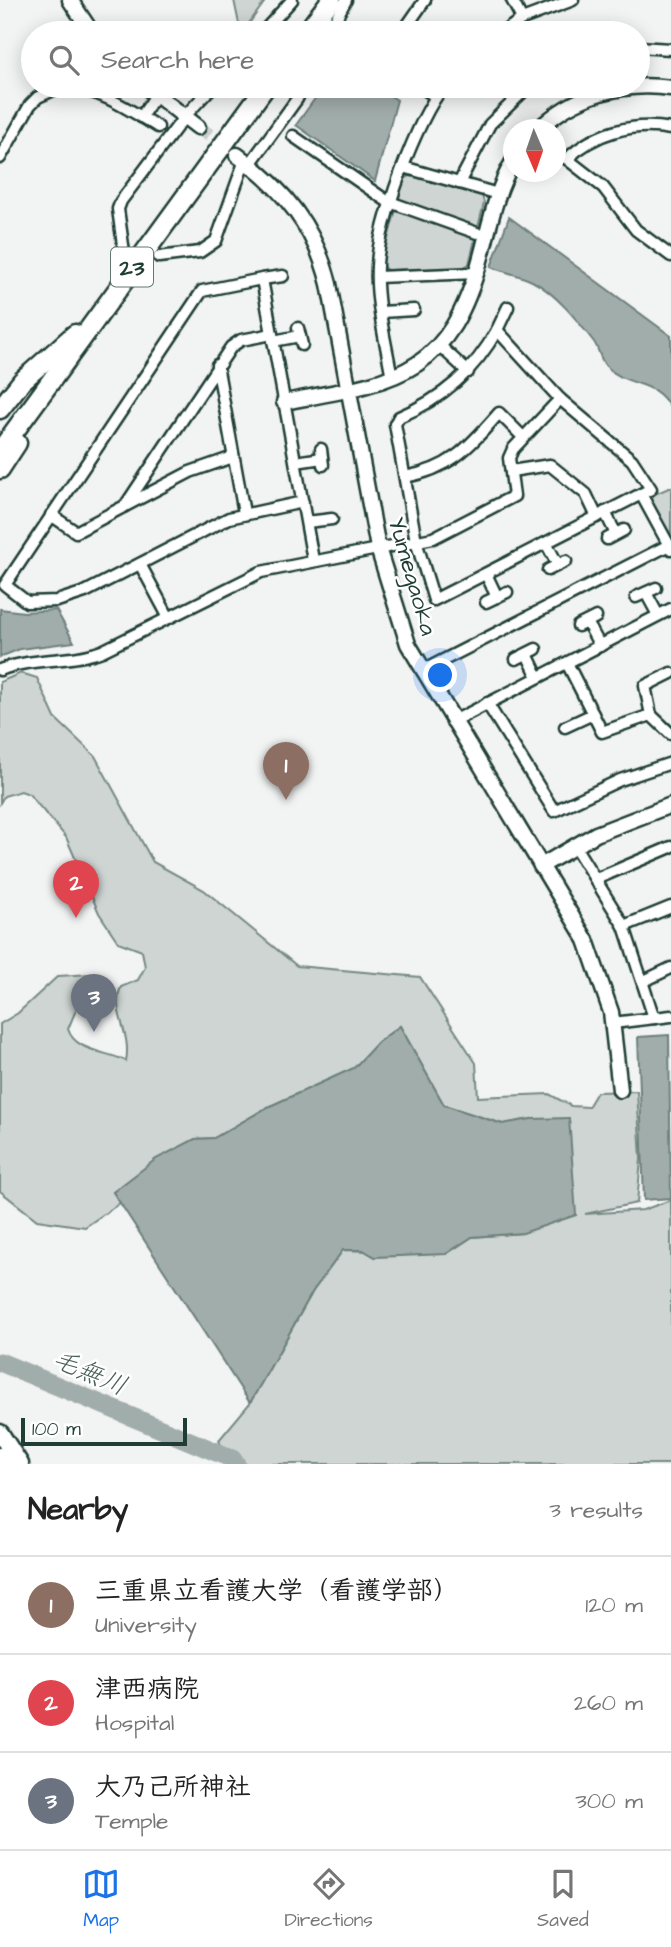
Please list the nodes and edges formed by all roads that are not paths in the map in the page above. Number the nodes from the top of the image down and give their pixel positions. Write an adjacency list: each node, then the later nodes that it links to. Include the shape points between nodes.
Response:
1 (70, 0): 9 (street)
2 (292, 0): 10 (street)
3 (331, 0): 11 (highway)
4 (346, 0): 12 (street)
5 (425, 0): 13 (street)
6 (512, 0): 8 (street)
7 (573, 0): 8 (street)
8 (523, 19): 14 (street)
9 (82, 21)
10 (273, 21)
11 (315, 21)
12 (335, 21)
13 (410, 21)
14 (520, 21)
15 (650, 48): 16 (street)
16 (671, 49)
17 (650, 87): 18 (street)
18 (671, 88)
19 (36, 98): 36 (street)
20 (99, 98): 30 (street)
21 (147, 98): 30 (street)
22 (161, 98): 29 (street)
23 (202, 98): 29 (street)
24 (258, 98): 47 (highway, 23)
25 (297, 98): 37 (street)
26 (434, 98): 38 (street)
27 (517, 98): 40 (street, via 490,124)
28 (589, 98): 31 (street)
29 (185, 116): 33 (street); 47 (street, via 118,209)
30 (141, 117): 32 (street)
31 (551, 119)
32 (158, 127)
33 (198, 127)
34 (671, 129): 44 (street, via 640,127 608,133 567,159 608,192 636,230)
35 (293, 136): 42 (street)
36 (0, 158)
37 (244, 160): 45 (street, via 216,241 200,253); 62 (street, Yumegaoka, via 291,202 319,251)
38 (403, 167): 40 (street); 42 (street)
39 (503, 182): 41 (street)
40 (459, 183): 41 (street)
41 (498, 194): 46 (street)
42 (392, 204): 43 (street); 49 (street)
43 (477, 233)
44 (671, 256)
45 (159, 257)
46 (477, 273): 49 (street); 58 (street, via 460,317)
47 (127, 274): 52 (highway, 23)
48 (283, 276): 50 (street)
49 (377, 276): 54 (street)
50 (262, 279): 57 (street); 79 (street, via 202,291)
51 (508, 307): 55 (street)
52 (101, 310): 65 (highway, via 22,381); 67 (highway, 23); 71 (highway)
53 (414, 310): 54 (street)
54 (381, 312): 61 (street)
55 (496, 330): 60 (street); 63 (street)
56 (300, 337): 57 (street)
57 (272, 338): 59 (street, via 234,342); 64 (street)
58 (440, 346): 60 (street); 61 (street)
59 (217, 365): 68 (street); 76 (street)
60 (468, 372): 73 (street, via 395,424)
61 (392, 379): 62 (street)
62 (349, 390): 64 (street); 86 (street, Yumegaoka)
63 (560, 399): 66 (street); 74 (street, via 632,460 651,489)
64 (284, 402): 70 (street)
65 (0, 409)
66 (523, 437): 72 (street, via 513,449); 73 (street, via 499,413 461,455 429,473)
67 (0, 451)
68 (233, 457): 76 (street, via 190,472); 77 (street)
69 (322, 457): 70 (street)
70 (296, 462): 75 (street)
71 (0, 469)
72 (511, 471): 78 (street, via 550,465 586,494); 83 (street, via 514,496 433,538)
73 (405, 477): 83 (street)
74 (641, 494): 78 (street); 85 (street)
75 (303, 502): 77 (street); 81 (street)
76 (125, 506): 79 (street, via 76,532)
77 (244, 513): 88 (street)
78 (601, 514): 82 (street); 84 (street)
79 (51, 515): 88 (street, via 5,585 27,602 57,601 85,592)
80 (332, 518): 81 (street)
81 (307, 522): 87 (street)
82 (616, 534)
83 (416, 541): 86 (street); 90 (street, via 435,600)
84 (546, 543): 89 (street); 90 (street)
85 (670, 547): 101 (street)
86 (378, 548): 87 (street); 101 (street, Yumegaoka, via 408,644)
87 (313, 561): 95 (street, via 261,572)
88 (140, 564): 95 (street)
89 (557, 566)
90 (486, 574): 92 (street, via 502,594)
91 (656, 588): 94 (street, via 641,595)
92 (486, 602)
93 (671, 608): 94 (street)
94 (658, 615): 97 (street)
95 (169, 618): 100 (street, via 92,655 25,662)
96 (587, 622): 97 (street)
97 (600, 646): 99 (street)
98 (516, 659): 103 (street, via 531,651)
99 (567, 663): 103 (street); 105 (street)
100 (0, 670)
101 (422, 671): 107 (street, Yumegaoka)
102 (671, 673): 106 (street, via 645,686)
103 (538, 677): 104 (street)
104 (487, 704): 107 (street); 110 (street, via 554,811 620,780)
105 (593, 714): 106 (street, via 601,732); 108 (street)
106 (651, 715): 109 (street)
107 (452, 722): 114 (street, Yumegaoka)
108 (565, 727)
109 (671, 734)
110 (671, 763)
111 (671, 804): 112 (street)
112 (574, 845): 114 (street); 115 (street)
113 (671, 847): 115 (street)
114 (541, 866): 122 (street, Yumegaoka, via 586,940)
115 (596, 879): 117 (street)
116 (671, 906): 117 (street)
117 (624, 926): 119 (street)
118 (671, 968): 119 (street)
119 (644, 981): 121 (street)
120 (671, 1016): 121 (street)
121 (654, 1018): 122 (street)
122 (613, 1023): 123 (street, Yumegaoka)
123 (620, 1090)
124 (0, 1433): 127 (main road)
125 (0, 1456): 126 (main road)
126 (5, 1464)
127 (20, 1464)

